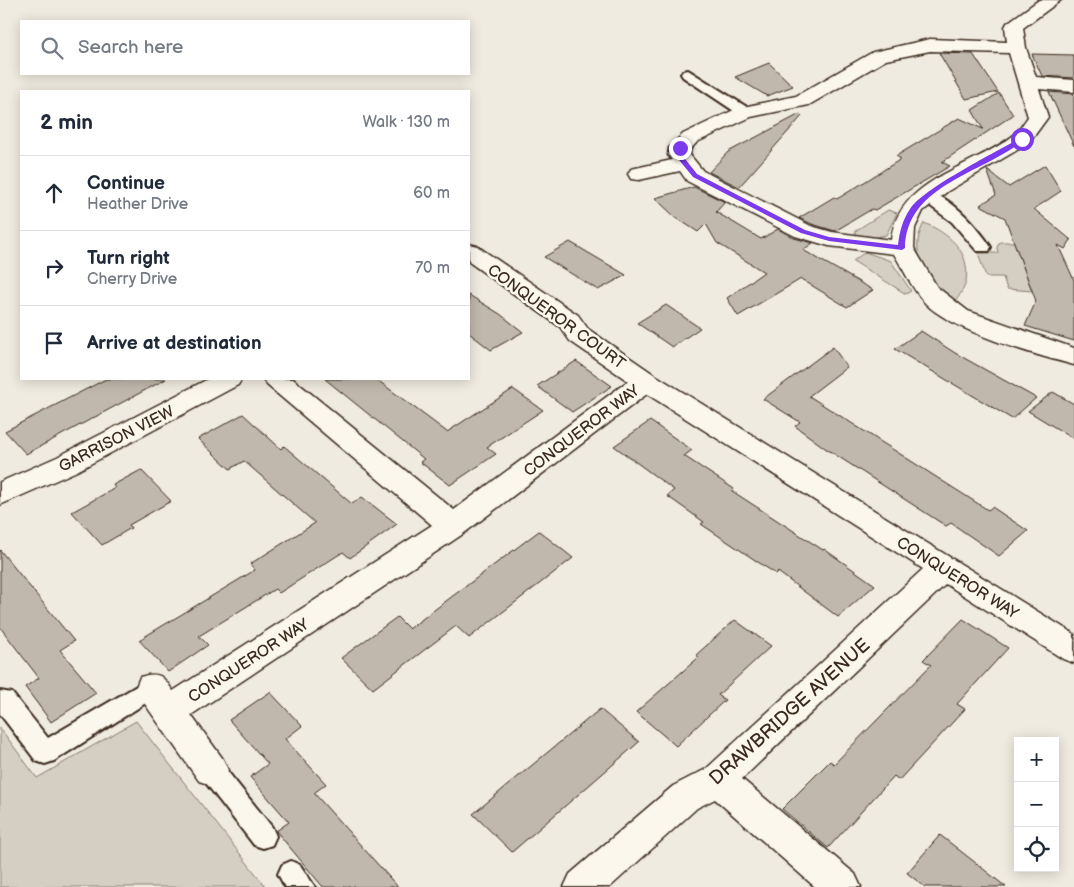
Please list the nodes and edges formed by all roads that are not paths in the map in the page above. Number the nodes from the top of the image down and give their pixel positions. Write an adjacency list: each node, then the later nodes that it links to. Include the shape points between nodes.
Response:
1 (1052, 0): 2 (street, via 1014,27)
2 (1017, 48): 4 (street); 6 (street, via 930,45 892,52 802,101)
3 (688, 74): 6 (lane)
4 (1028, 82): 5 (street); 9 (street, via 1038,117 1022,139)
5 (1074, 86)
6 (745, 112): 7 (street, via 690,138 678,155)
7 (683, 164): 8 (street); 11 (street, via 695,176 816,237)
8 (639, 174)
9 (927, 196): 10 (lane, via 956,215 973,231); 11 (street, via 913,208 902,236)
10 (983, 247)
11 (902, 248): 13 (street, via 928,291 948,310 968,320)
12 (470, 252): 16 (street, CONQUEROR COURT, via 569,321 579,336)
13 (1074, 356)
14 (227, 380): 17 (street, GARRISON VIEW, via 67,464)
15 (277, 380): 18 (street)
16 (646, 381): 18 (street, CONQUEROR WAY); 19 (street, CONQUEROR WAY)
17 (0, 494)
18 (453, 526): 21 (street, CONQUEROR WAY)
19 (944, 566): 20 (street, CONQUEROR WAY); 24 (street, DRAWBRIDGE AVENUE)
20 (1074, 650)
21 (161, 698): 22 (lane, via 46,752); 23 (street, CONQUEROR WAY)
22 (3, 700)
23 (211, 770): 25 (lane)
24 (718, 780): 26 (street, DRAWBRIDGE AVENUE, via 685,797); 27 (street)
25 (263, 836)
26 (583, 887)
27 (842, 887)

